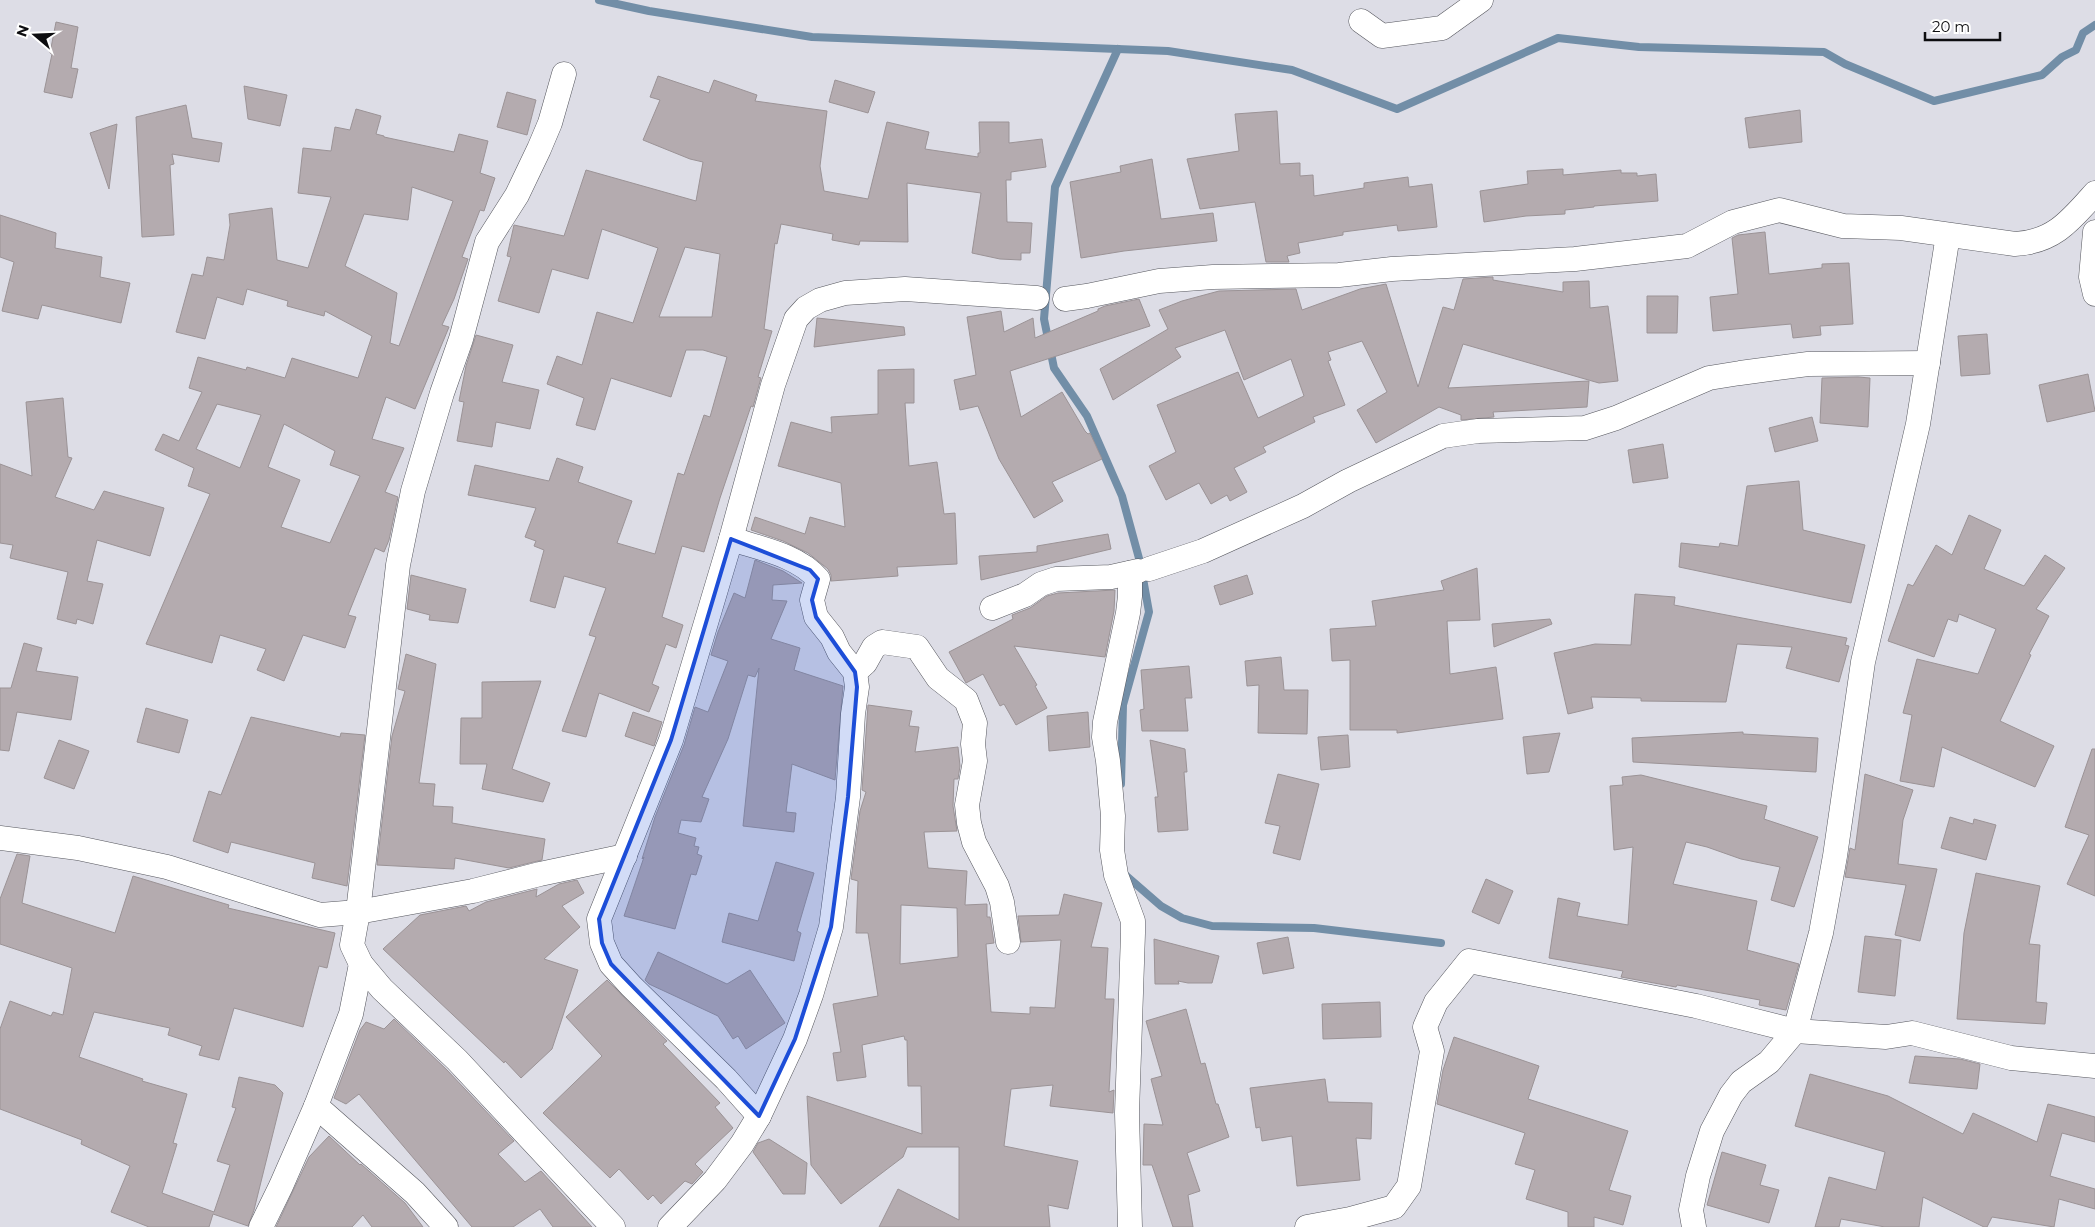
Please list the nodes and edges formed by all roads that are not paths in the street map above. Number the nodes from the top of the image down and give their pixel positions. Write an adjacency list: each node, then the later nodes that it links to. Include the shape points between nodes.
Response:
1 (1480, 0): 2 (street, via 1442,28 1382,36)
2 (1361, 21)
3 (564, 74): 17 (street, via 539,149 517,195 487,242 461,339 413,491 398,565)
4 (2095, 193): 6 (street, via 2058,231 2029,243)
5 (2095, 232): 7 (street, via 2091,277)
6 (1948, 235): 9 (street, via 1901,228 1843,226 1779,210 1733,222 1687,246 1575,259 1339,275 1159,281); 10 (street)
7 (2095, 294)
8 (1037, 298): 11 (street, via 905,289 845,293 806,308 796,319 773,385)
9 (1065, 299)
10 (1928, 364): 12 (street, via 1808,364 1733,374 1710,378 1585,428 1478,431 1443,436 1303,506 1203,551); 20 (street, via 1910,460 1863,662 1821,933)
11 (731, 539): 14 (street, via 779,555 810,570 818,579 812,600 816,617); 16 (street, via 671,740)
12 (1139, 571): 13 (street, via 1111,577 1056,579); 29 (street, via 1129,604 1104,737 1112,850 1116,875 1133,921 1127,1113)
13 (992, 608)
14 (855, 672): 18 (street, via 865,663 874,647 882,642 917,647 938,678 966,700 975,723 975,761 967,805 969,823 974,842 997,886); 23 (street, via 857,687 852,714 848,797 831,927 795,1039)
15 (0, 838): 17 (street, via 78,848 167,867 320,915)
16 (625, 856): 17 (street, via 473,891); 23 (street, via 599,919 602,943 611,964)
17 (358, 912): 19 (street, via 352,946)
18 (1008, 942)
19 (361, 964): 22 (street, via 351,1014); 27 (street, via 382,989 457,1060)
20 (1795, 1031): 21 (street, via 1886,1038 1912,1033 2011,1058); 24 (street, via 1696,1006 1469,961 1436,1002 1425,1027 1432,1051 1409,1186 1394,1207); 31 (street, via 1769,1062 1741,1082 1712,1131 1691,1210)
21 (2095, 1066)
22 (316, 1106): 25 (street); 26 (street, via 415,1193)
23 (759, 1116): 28 (street, via 716,1180)
24 (1375, 1220): 30 (street)
25 (261, 1227)
26 (446, 1227)
27 (612, 1227)
28 (670, 1227)
29 (1130, 1227)
30 (1307, 1227)
31 (1694, 1227)

